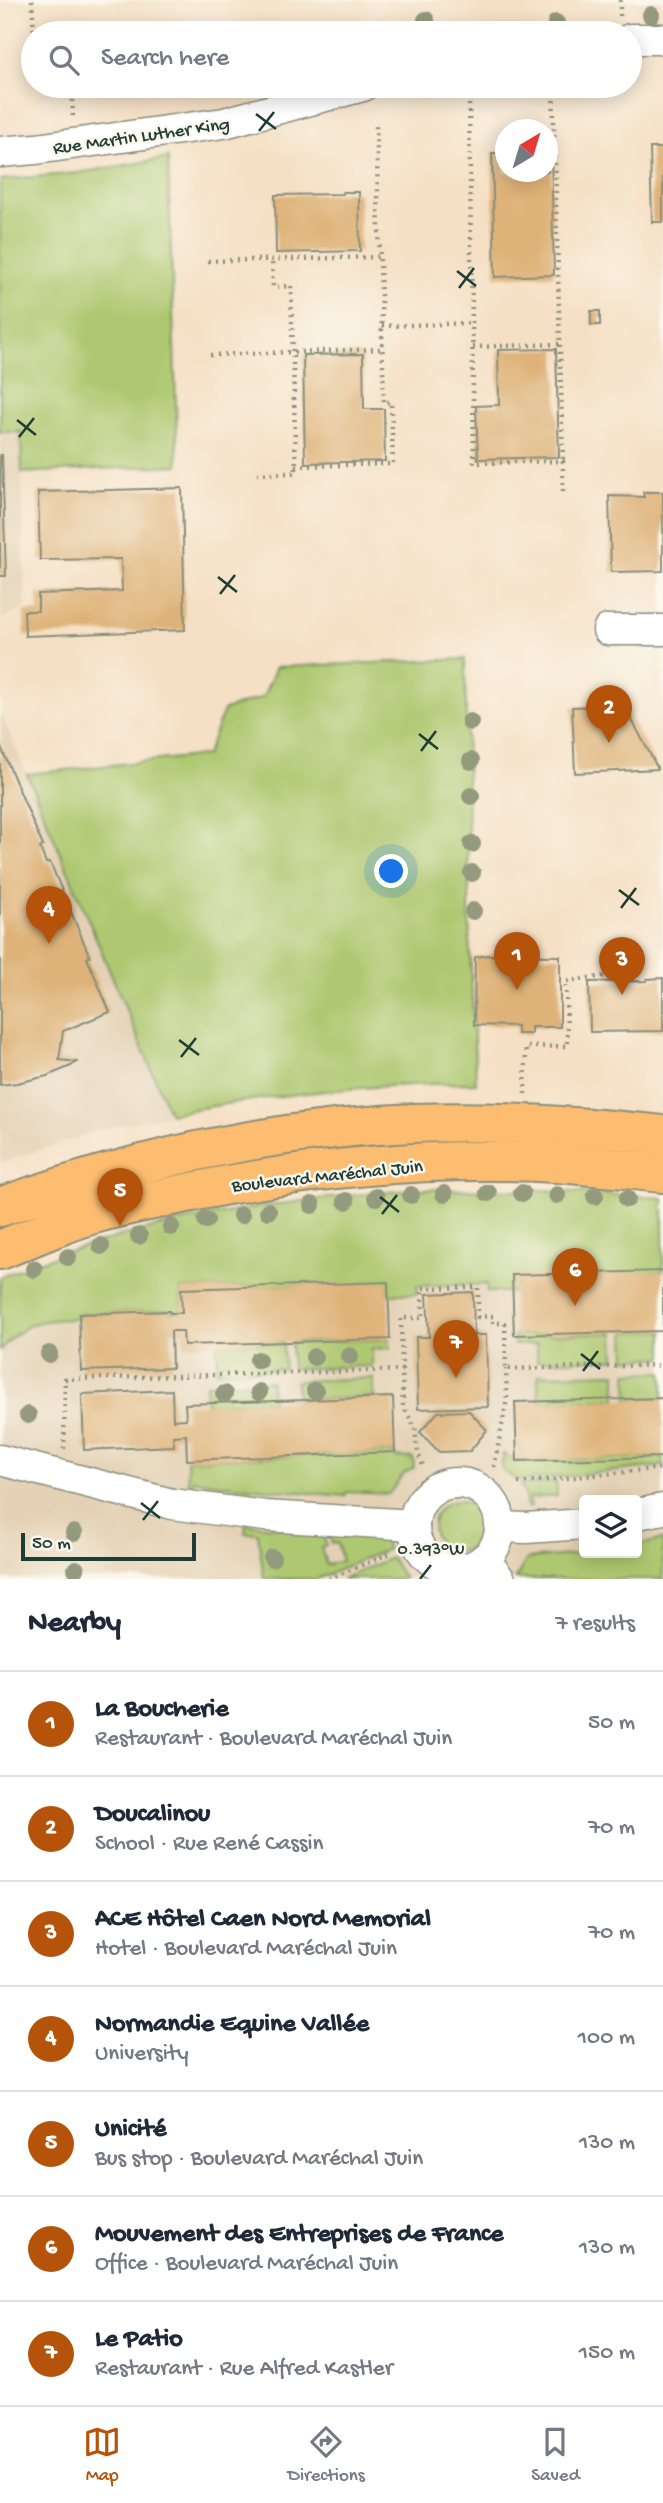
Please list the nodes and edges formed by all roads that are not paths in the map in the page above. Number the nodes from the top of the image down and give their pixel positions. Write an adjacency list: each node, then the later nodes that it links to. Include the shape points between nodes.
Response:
1 (642, 35): 2 (street)
2 (663, 39)
3 (318, 98): 4 (street, Rue Martin Luther King, via 224,123)
4 (0, 152)
5 (608, 630): 6 (street)
6 (663, 631)
7 (663, 1135): 9 (main road, Boulevard Maréchal Juin, via 516,1124 367,1126 185,1154 97,1175)
8 (663, 1173): 10 (main road, Boulevard Maréchal Juin, via 485,1161 345,1168 208,1188 116,1208)
9 (0, 1207)
10 (0, 1250)
11 (0, 1460): 15 (street, via 172,1504 265,1516)
12 (663, 1509): 13 (street)
13 (642, 1513)
14 (579, 1524): 16 (street)
15 (414, 1525): 16 (street, via 416,1511 433,1490 458,1483 472,1485 493,1501); 18 (street)
16 (500, 1527): 17 (street)
17 (492, 1569): 18 (street, via 473,1566)
18 (428, 1571)

